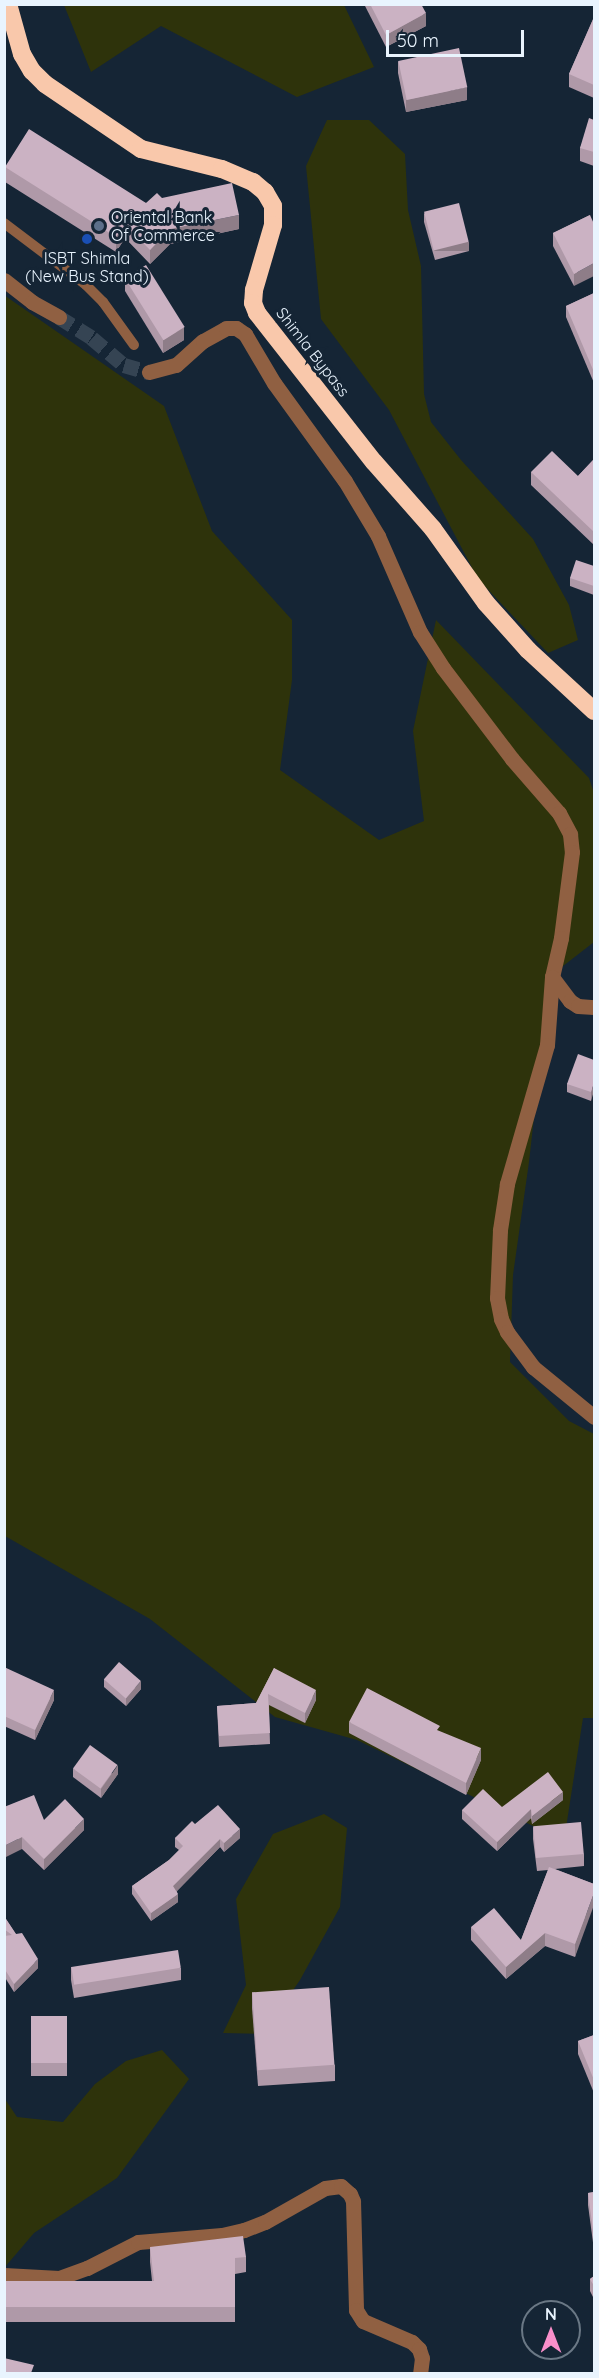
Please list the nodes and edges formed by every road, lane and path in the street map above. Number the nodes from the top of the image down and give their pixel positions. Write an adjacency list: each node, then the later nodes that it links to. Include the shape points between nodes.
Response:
1 (8, 18): 7 (highway, Shimla Bypass, via 22,54 45,84 141,149 222,169 253,182 265,192 273,206 273,225 254,290 257,313 374,462 433,529 486,603 528,650)
2 (4, 223): 5 (lane, via 86,285)
3 (4, 280): 4 (street)
4 (59, 317)
5 (134, 345)
6 (149, 372): 8 (street, via 176,364 222,330 240,330 345,482 383,546 426,641 570,834 568,891)
7 (594, 711)
8 (552, 977): 9 (street, via 570,1001 578,1006); 10 (street, via 545,1055 507,1184 498,1254 498,1309 507,1332 533,1367)
9 (594, 1006)
10 (594, 1417)
11 (4, 2276): 12 (street, via 59,2277 87,2268 138,2242 244,2230 325,2188 341,2186 353,2201 356,2310 363,2321 412,2342 422,2358)
12 (420, 2373)

